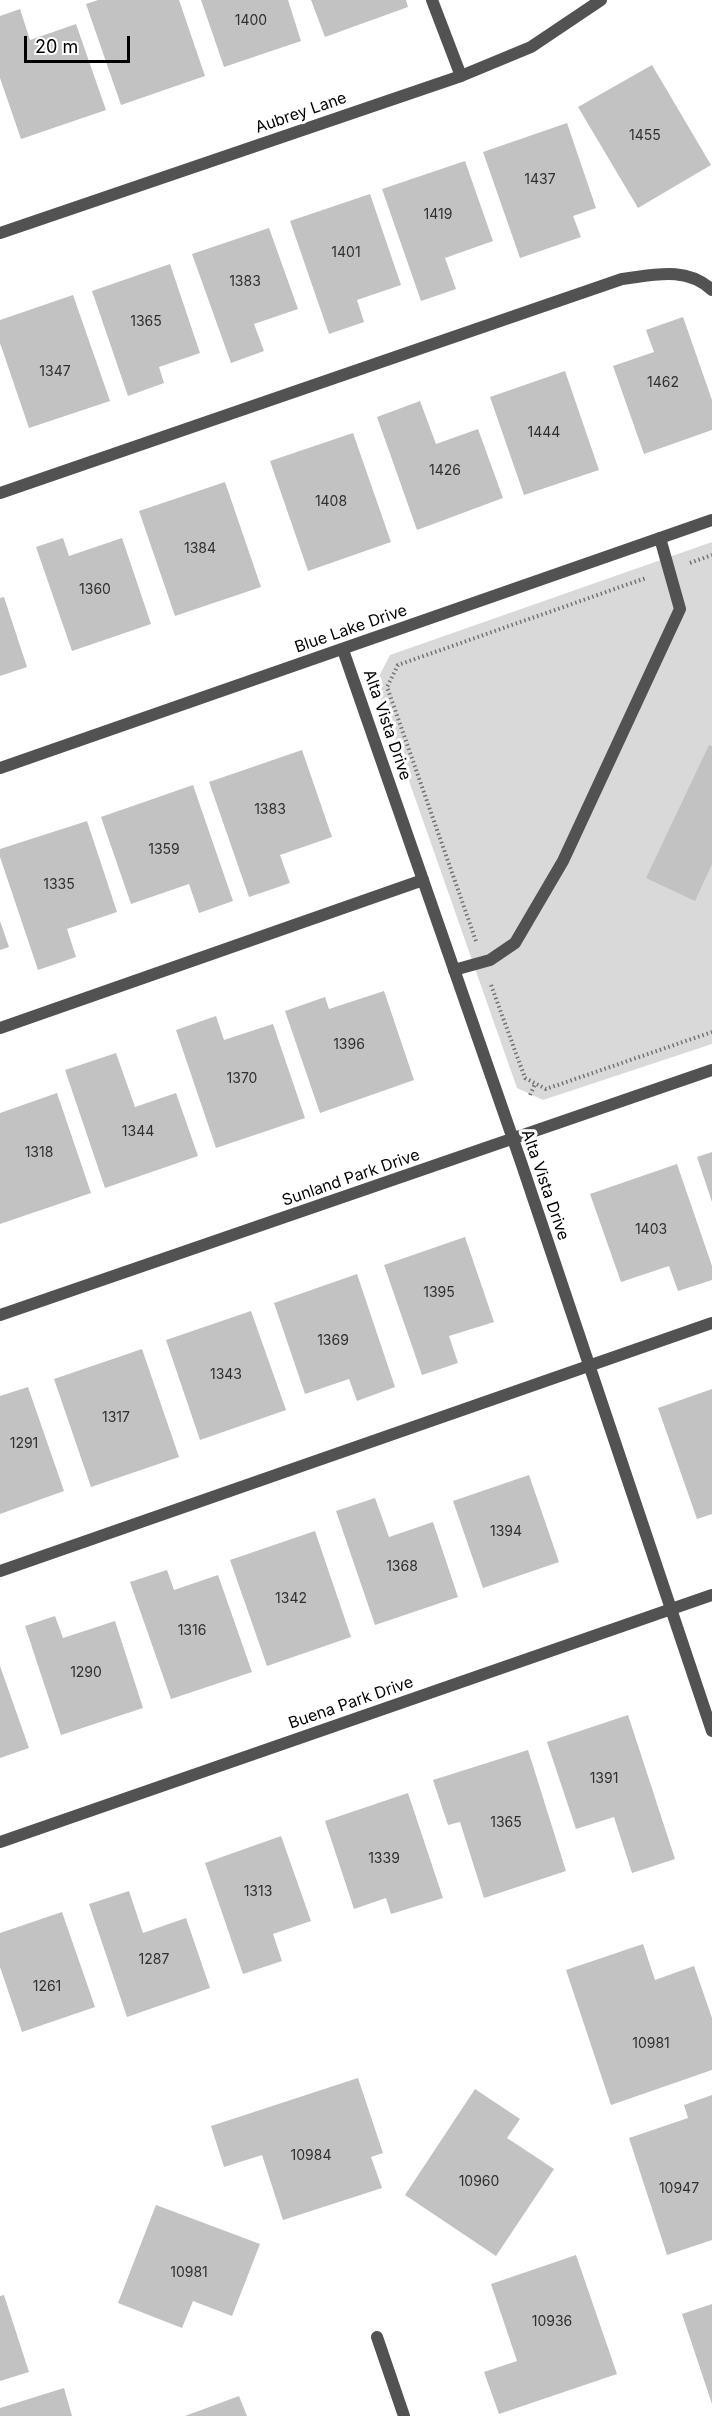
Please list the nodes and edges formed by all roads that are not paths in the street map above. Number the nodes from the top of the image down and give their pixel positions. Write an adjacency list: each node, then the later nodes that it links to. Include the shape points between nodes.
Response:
1 (432, 0): 3 (street)
2 (601, 0): 3 (street, Aubrey Lane, via 531,47)
3 (461, 76): 4 (street, Aubrey Lane)
4 (0, 233)
5 (712, 290): 6 (street, via 701,280 672,273 622,279)
6 (0, 493)
7 (712, 520): 8 (street, Blue Lake Drive)
8 (660, 538): 9 (street, Blue Lake Drive); 12 (street, via 680,609 563,861 515,943 490,960)
9 (344, 650): 10 (street, Blue Lake Drive); 11 (street, Alta Vista Drive)
10 (0, 768)
11 (423, 880): 12 (street, Alta Vista Drive); 13 (street)
12 (454, 970): 15 (street, Alta Vista Drive)
13 (0, 1028)
14 (712, 1070): 15 (street, Sunland Park Drive)
15 (513, 1140): 16 (street, Sunland Park Drive); 18 (street, Alta Vista Drive)
16 (0, 1315)
17 (712, 1323): 18 (street)
18 (588, 1366): 19 (street); 21 (street, Alta Vista Drive)
19 (0, 1571)
20 (712, 1595): 21 (street, Buena Park Drive)
21 (669, 1610): 22 (street, Alta Vista Drive); 23 (street, Buena Park Drive)
22 (712, 1731)
23 (0, 1842)
24 (377, 2337): 25 (street)
25 (404, 2416)

